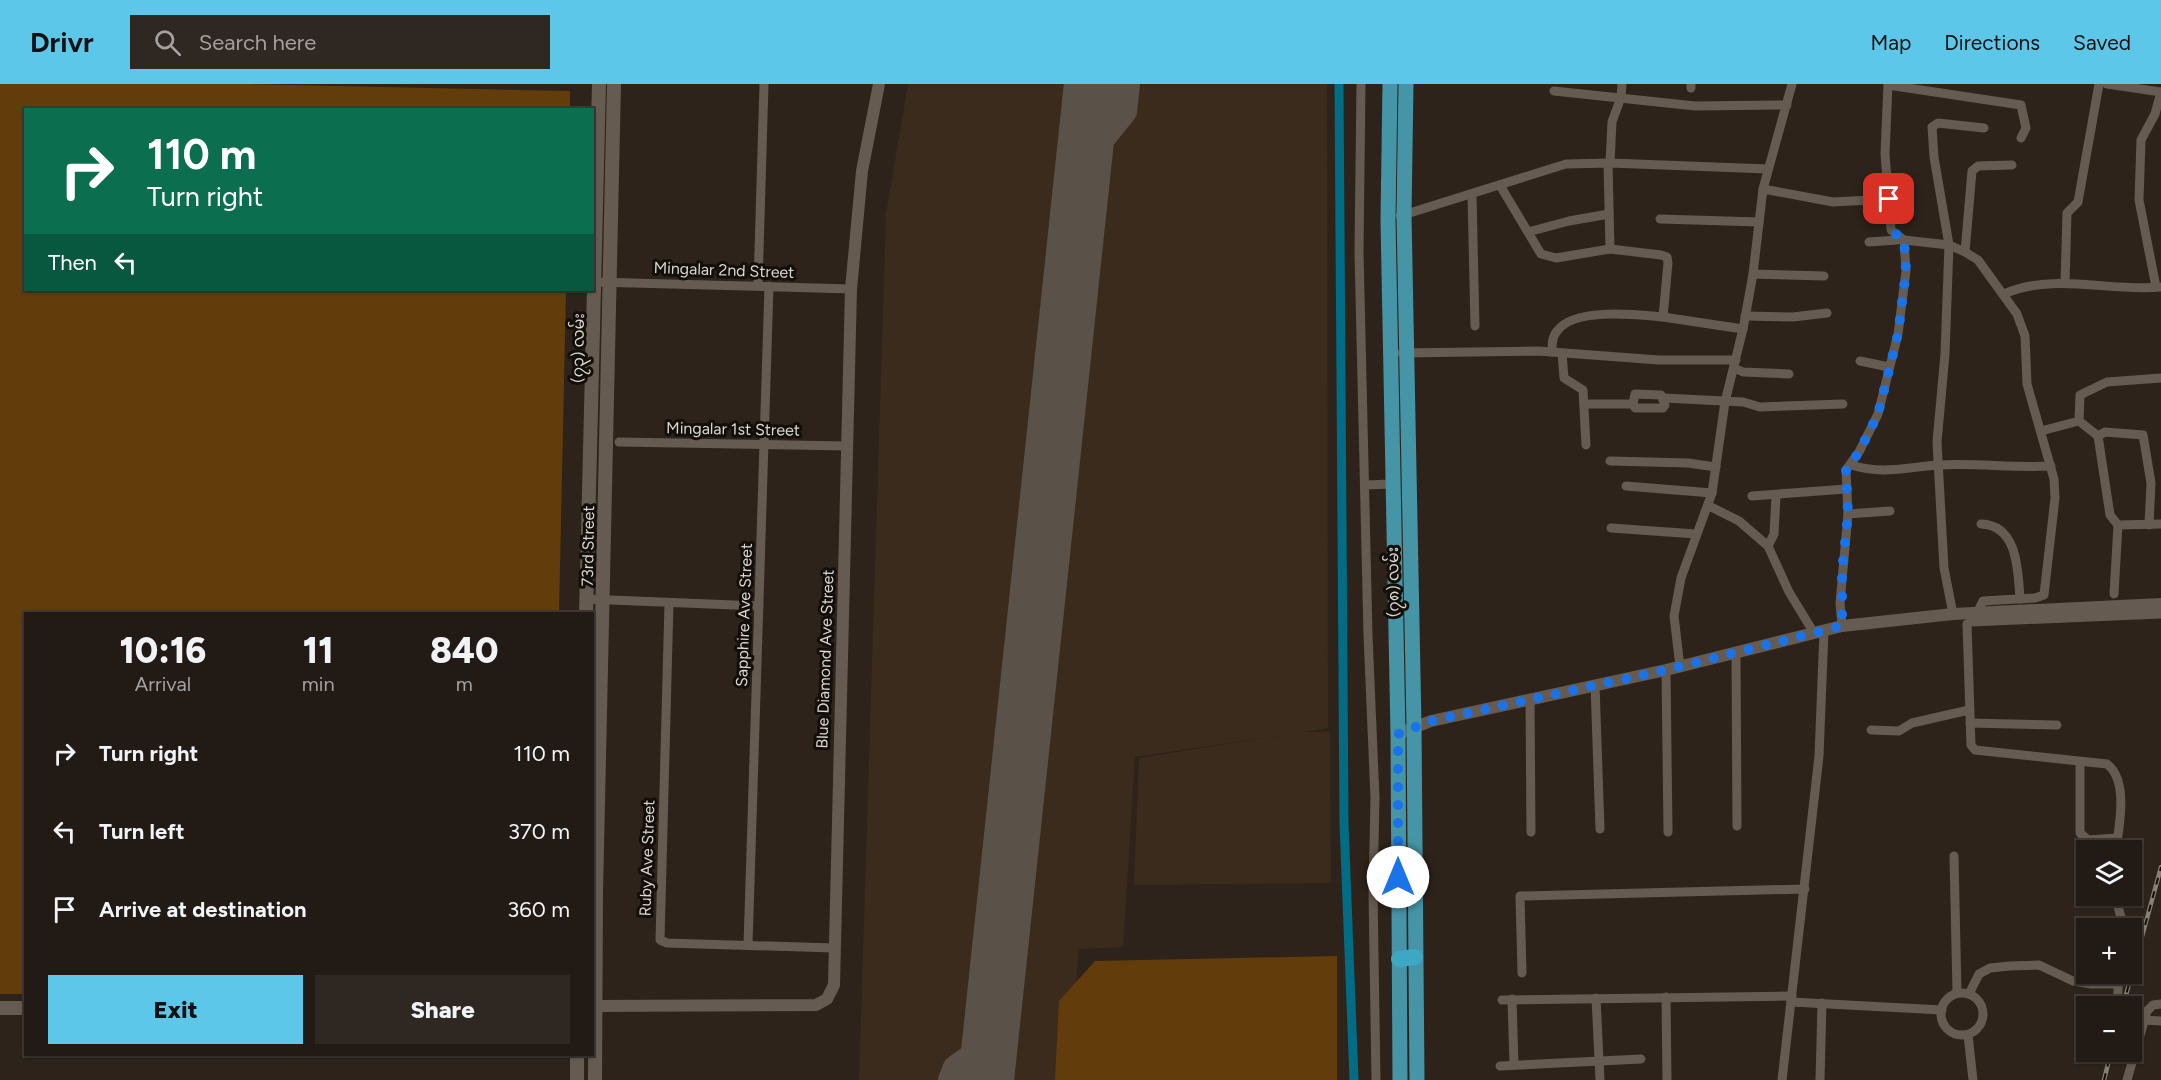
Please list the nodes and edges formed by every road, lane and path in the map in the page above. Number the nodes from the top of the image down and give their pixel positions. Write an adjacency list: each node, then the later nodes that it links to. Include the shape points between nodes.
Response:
1 (599, 84): 41 (main road, (၇၃) လမ်း)
2 (614, 84): 42 (main road, 73rd Street)
3 (764, 84): 44 (street)
4 (879, 84): 47 (street, Blue Diamond Ave Street, via 862,171)
5 (1361, 84): 78 (street, via 1359,252)
6 (1390, 84): 31 (main road, (၇၈) လမ်း)
7 (1406, 84): 29 (main road, (၇၈) လမ်း)
8 (1622, 84): 17 (street)
9 (1792, 84): 18 (street)
10 (2099, 84): 43 (street, via 2078,202 2067,213)
11 (2107, 84): 16 (street)
12 (1888, 85): 13 (street); 27 (street, via 1885,154)
13 (1928, 87): 20 (street, via 2021,105 2026,128)
14 (1569, 88): 15 (street); 17 (street)
15 (1554, 91)
16 (2161, 92): 46 (street, via 2142,140 2139,200)
17 (1621, 97): 18 (street, via 1695,106); 21 (street, via 1612,122)
18 (1787, 105): 23 (street)
19 (1984, 128): 36 (street, via 1938,123 1932,127)
20 (2021, 138)
21 (1609, 163): 23 (street); 24 (street, via 1566,164); 28 (street)
22 (2012, 165): 38 (street, via 1978,166 1972,171)
23 (1768, 169): 25 (street)
24 (1501, 187): 26 (street); 33 (street)
25 (1763, 189): 27 (street, via 1833,202); 32 (street)
26 (1472, 195): 29 (street); 52 (street)
27 (1889, 199): 34 (street, via 1891,230)
28 (1609, 214): 33 (street); 37 (street)
29 (1404, 215): 31 (street); 56 (main road, (၇၈) လမ်း)
30 (1660, 219): 32 (street)
31 (1388, 220): 55 (main road, (၇၈) လမ်း)
32 (1759, 222): 39 (street)
33 (1528, 232): 37 (street, via 1541,254 1550,258)
34 (1902, 239): 35 (street); 36 (street); 59 (street, via 1906,271 1902,310)
35 (1869, 242)
36 (1949, 244): 38 (street); 74 (street)
37 (1610, 249): 51 (street, via 1666,257)
38 (1965, 252): 48 (street, via 1977,260)
39 (1752, 274): 40 (street); 50 (street)
40 (1824, 276)
41 (596, 282): 42 (street, Mingalar 2nd Street); 100 (main road, (၇၃) လမ်း)
42 (610, 282): 44 (street, Mingalar 2nd Street); 97 (main road, 73rd Street)
43 (2065, 283): 46 (street); 48 (street, via 2022,286)
44 (758, 285): 45 (street, Mingalar 2nd Street)
45 (770, 286): 47 (street, Mingalar 2nd Street); 69 (street, Sapphire Ave Street)
46 (2158, 287)
47 (851, 288): 71 (street, Blue Diamond Ave Street)
48 (2004, 294): 66 (street, via 2025,336 2027,384)
49 (1827, 313): 50 (street)
50 (1745, 316): 53 (street)
51 (1663, 317): 53 (street); 54 (street, via 1616,314 1569,322 1558,328 1552,338)
52 (1475, 326)
53 (1743, 329): 58 (street)
54 (1557, 352): 56 (street); 58 (street); 63 (street, via 1563,378 1580,386)
55 (1389, 353): 56 (street); 77 (main road, (၇၈) လမ်း)
56 (1407, 353): 115 (main road, (၇၈) လမ်း)
57 (1860, 361): 59 (street)
58 (1735, 364): 60 (street, via 1743,372); 62 (street)
59 (1888, 367): 73 (street, via 1878,414)
60 (1789, 374)
61 (2161, 378): 65 (street, via 2107,382 2088,389 2080,395)
62 (1725, 402): 63 (street, via 1664,398 1663,408); 64 (street, via 1760,407); 76 (street)
63 (1584, 404): 70 (street)
64 (1844, 404)
65 (2079, 421): 66 (street); 67 (street)
66 (2041, 431): 75 (street)
67 (2098, 436): 80 (street, via 2106,432 2143,435); 90 (street, via 2110,515)
68 (619, 442): 69 (street, Mingalar 1st Street)
69 (764, 445): 71 (street, Mingalar 1st Street); 101 (street, Sapphire Ave Street)
70 (1586, 445)
71 (848, 446): 130 (street, Blue Diamond Ave Street)
72 (1610, 462): 76 (street)
73 (1851, 465): 74 (street, via 1889,472); 81 (street, via 1846,470)
74 (1937, 465): 75 (street); 103 (street, via 1944,568)
75 (2051, 466): 96 (street, via 2055,498 2044,595)
76 (1716, 467): 82 (street)
77 (1392, 484): 78 (street); 117 (main road, (၇၈) လမ်း)
78 (1365, 485): 157 (street, via 1375,798)
79 (1626, 486): 82 (street)
80 (2156, 486): 91 (street)
81 (1846, 489): 84 (street); 87 (street)
82 (1712, 493): 85 (street)
83 (1752, 496): 84 (street)
84 (1776, 496): 94 (street, via 1774,534)
85 (1709, 506): 93 (street); 94 (street, via 1739,521)
86 (1890, 511): 87 (street)
87 (1848, 514): 105 (street)
88 (1981, 524): 96 (street, via 1993,525 2011,543)
89 (2161, 524): 91 (street)
90 (2118, 525): 91 (street); 95 (street)
91 (2149, 525)
92 (1611, 528): 93 (street)
93 (1696, 534): 108 (street, via 1674,615)
94 (1768, 546): 106 (street, via 1789,592)
95 (2114, 594)
96 (2020, 599): 102 (street, via 1983,601)
97 (603, 600): 98 (street); 100 (street); 128 (main road, 73rd Street)
98 (669, 603): 101 (street); 129 (street, Ruby Ave Street, via 660,938 667,943)
99 (2161, 604): 102 (street)
100 (586, 606)
101 (759, 606): 129 (street, Sapphire Ave Street)
102 (1977, 613): 103 (street)
103 (1953, 614): 105 (street)
104 (2161, 614): 112 (street, via 1969,622)
105 (1842, 626): 106 (street)
106 (1819, 632): 107 (street); 127 (street, via 1819,756)
107 (1736, 654): 108 (street); 119 (street)
108 (1680, 667): 109 (street)
109 (1666, 670): 110 (street); 122 (street)
110 (1595, 685): 111 (street); 120 (street)
111 (1530, 699): 115 (street); 121 (street)
112 (1969, 710): 113 (street); 116 (street, via 1912,723 1899,731)
113 (1970, 723): 114 (street); 118 (street, via 1971,745 1975,750)
114 (2057, 725)
115 (1414, 726): 117 (street); 125 (main road, (၇၈) လမ်း)
116 (1872, 730)
117 (1398, 734): 126 (main road, (၇၈) လမ်း)
118 (2080, 762): 123 (street, via 2107,764 2115,771 2120,790); 123 (street, via 2080,833 2088,840)
119 (1737, 826)
120 (1600, 829)
121 (1531, 832)
122 (1668, 832)
123 (2117, 838)
124 (1954, 856): 135 (street)
125 (1415, 862): 126 (highway); 131 (main road, (၇၈) လမ်း)
126 (1398, 863): 131 (main road, (၇၈) လမ်း)
127 (1805, 889): 132 (street, via 1520,896); 140 (street)
128 (594, 892): 143 (main road, 73rd Street)
129 (748, 945): 130 (street, Ruby Ave Street)
130 (834, 948): 143 (street, Blue Diamond Ave Street, via 834,985 827,999 816,1005)
131 (1407, 958): 158 (main road, (၇၈) လမ်း); 159 (main road, (၇၈) လမ်း)
132 (1522, 973)
133 (2076, 982): 136 (street, via 2039,965 1990,968 1979,974)
134 (2116, 984): 137 (street)
135 (1957, 993): 136 (street); 146 (street, via 1946,999)
136 (1969, 994): 149 (street, via 1981,1005 1983,1013 1978,1028)
137 (2116, 996)
138 (1666, 997): 139 (street); 140 (street); 161 (street)
139 (1596, 998): 152 (street); 153 (street, via 1507,1000)
140 (1791, 999): 141 (street); 162 (street)
141 (1822, 1003): 146 (street); 163 (street)
142 (2161, 1004): 147 (street, via 2153,1005)
143 (594, 1006): 156 (main road, 73rd Street)
144 (0, 1008): 145 (main road)
145 (24, 1008)
146 (1941, 1010): 149 (street, via 1948,1029)
147 (2144, 1020): 148 (street); 165 (street)
148 (2161, 1021)
149 (1968, 1035): 164 (street)
150 (577, 1056): 155 (main road)
151 (1641, 1059): 152 (street)
152 (1600, 1062): 153 (street); 160 (street)
153 (1514, 1065): 154 (street)
154 (1500, 1066)
155 (577, 1080)
156 (595, 1080)
157 (1376, 1080)
158 (1400, 1080)
159 (1417, 1080)
160 (1600, 1080)
161 (1667, 1080)
162 (1782, 1080)
163 (1820, 1080)
164 (1973, 1080)
165 (2127, 1080)

